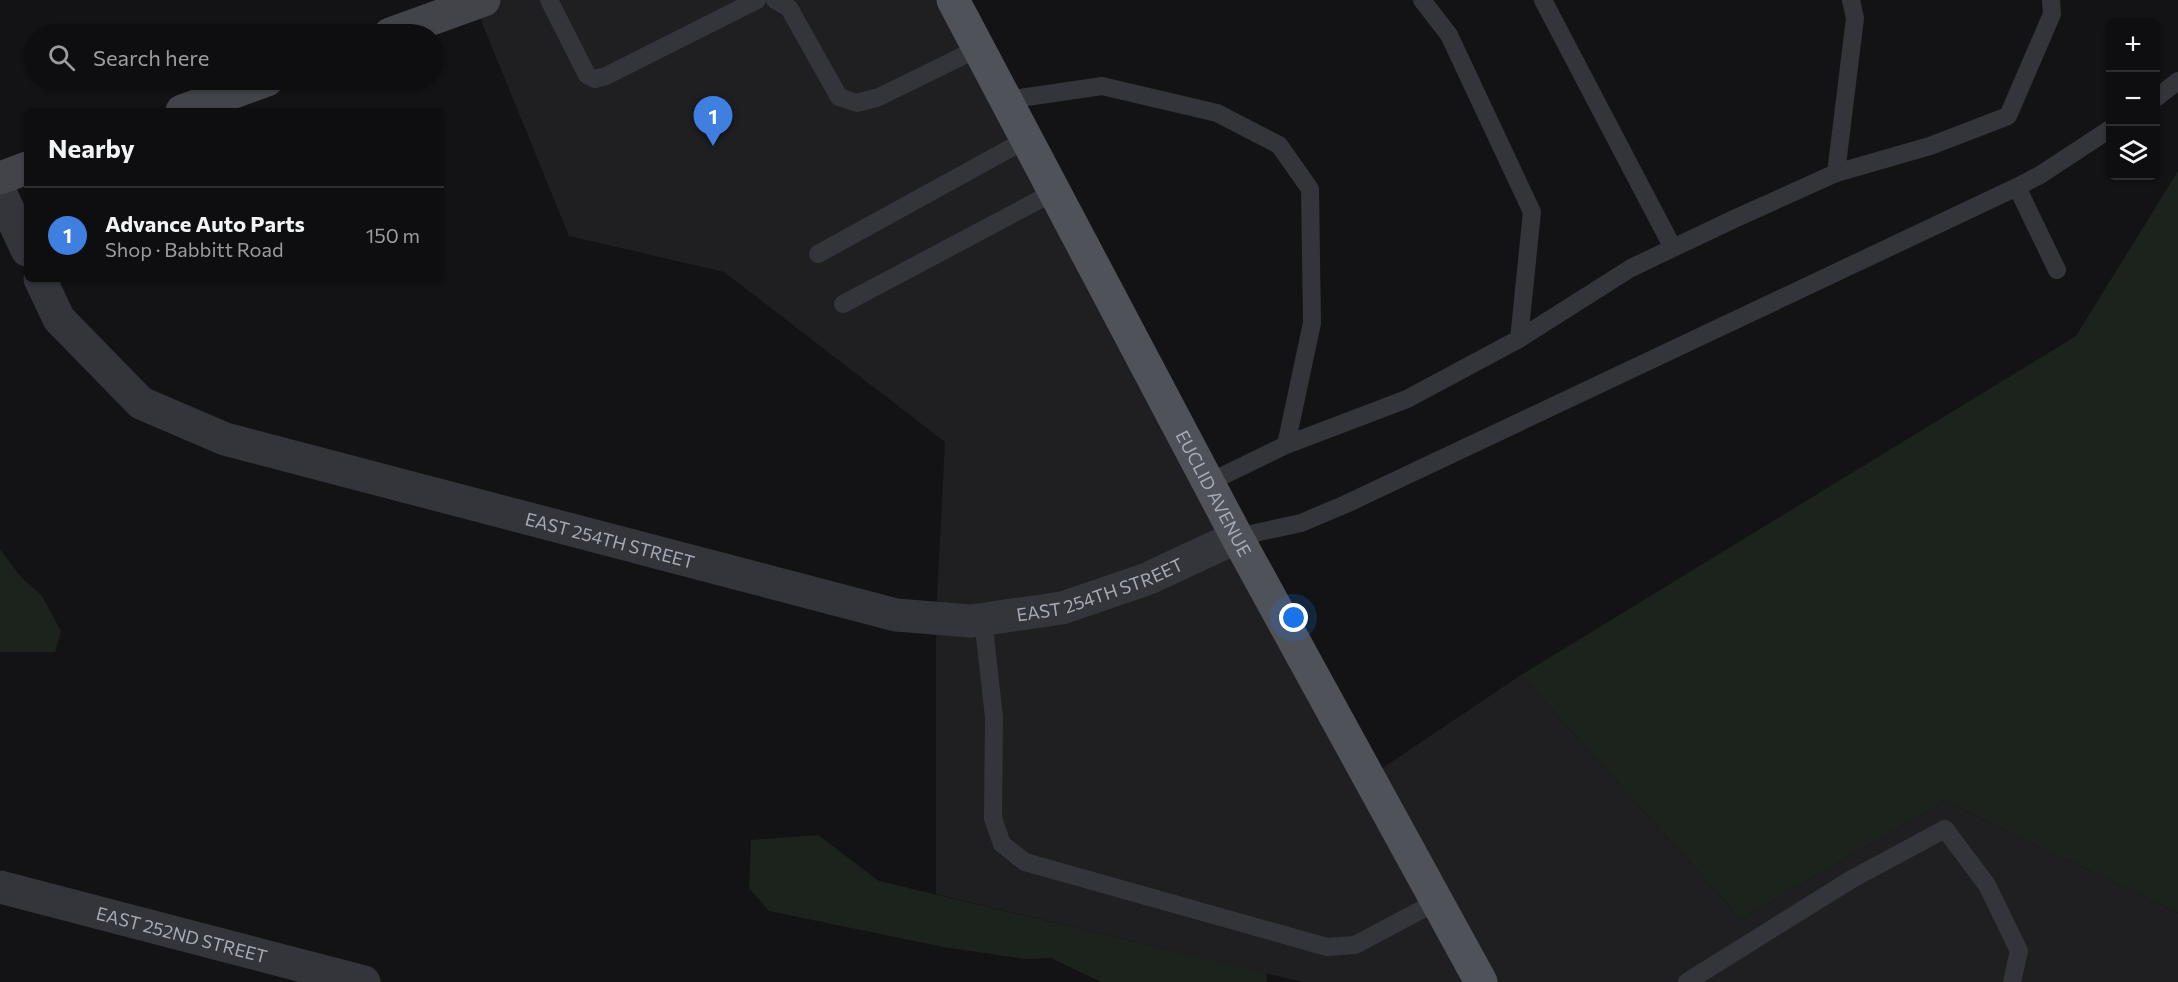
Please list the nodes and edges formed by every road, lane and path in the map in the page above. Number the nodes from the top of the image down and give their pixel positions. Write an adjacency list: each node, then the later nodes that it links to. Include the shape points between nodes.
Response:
1 (484, 0): 10 (main road)
2 (549, 0): 3 (lane, via 587,75 595,79)
3 (757, 0)
4 (775, 0): 11 (lane, via 789,8 839,97 857,103 879,97)
5 (953, 0): 11 (main road, EUCLID AVENUE)
6 (1422, 0): 31 (lane, via 1449,35 1532,212)
7 (1543, 0): 26 (lane)
8 (1851, 0): 20 (lane, via 1855,18)
9 (2051, 0): 20 (lane, via 2052,14 2007,116 1930,146)
10 (418, 24)
11 (978, 48): 15 (main road, EUCLID AVENUE)
12 (2178, 81): 14 (lane)
13 (240, 90): 16 (main road)
14 (2160, 95)
15 (1006, 100): 18 (main road, EUCLID AVENUE); 32 (lane, via 1102,86 1217,113 1279,145 1310,189 1312,323)
16 (190, 108)
17 (2106, 132): 22 (lane)
18 (1027, 139): 24 (main road, EUCLID AVENUE); 27 (lane)
19 (24, 169): 21 (main road)
20 (1836, 173): 26 (lane)
21 (0, 178)
22 (2016, 187): 28 (lane); 34 (lane, via 1346,504 1301,523)
23 (0, 192): 25 (street)
24 (1054, 192): 30 (lane); 33 (main road, EUCLID AVENUE)
25 (24, 244)
26 (1673, 248): 31 (lane, via 1631,268)
27 (818, 254)
28 (2057, 270)
29 (41, 282): 35 (street, EAST 254TH STREET, via 59,319 141,403 225,439 896,615)
30 (843, 304)
31 (1519, 339): 32 (lane, via 1407,399)
32 (1286, 445): 33 (lane)
33 (1208, 483): 34 (main road, EUCLID AVENUE)
34 (1237, 537): 35 (street, EAST 254TH STREET, via 1147,579 1062,608); 37 (main road, EUCLID AVENUE)
35 (983, 619): 37 (lane, via 994,717 993,818 1002,844 1025,862 1327,947 1355,945)
36 (0, 887): 38 (street, EAST 252ND STREET)
37 (1436, 902): 39 (main road, EUCLID AVENUE)
38 (364, 982)
39 (1481, 982)
40 (1687, 982): 41 (lane, via 1852,879 1946,829 1987,885 2019,951)
41 (2012, 982)

